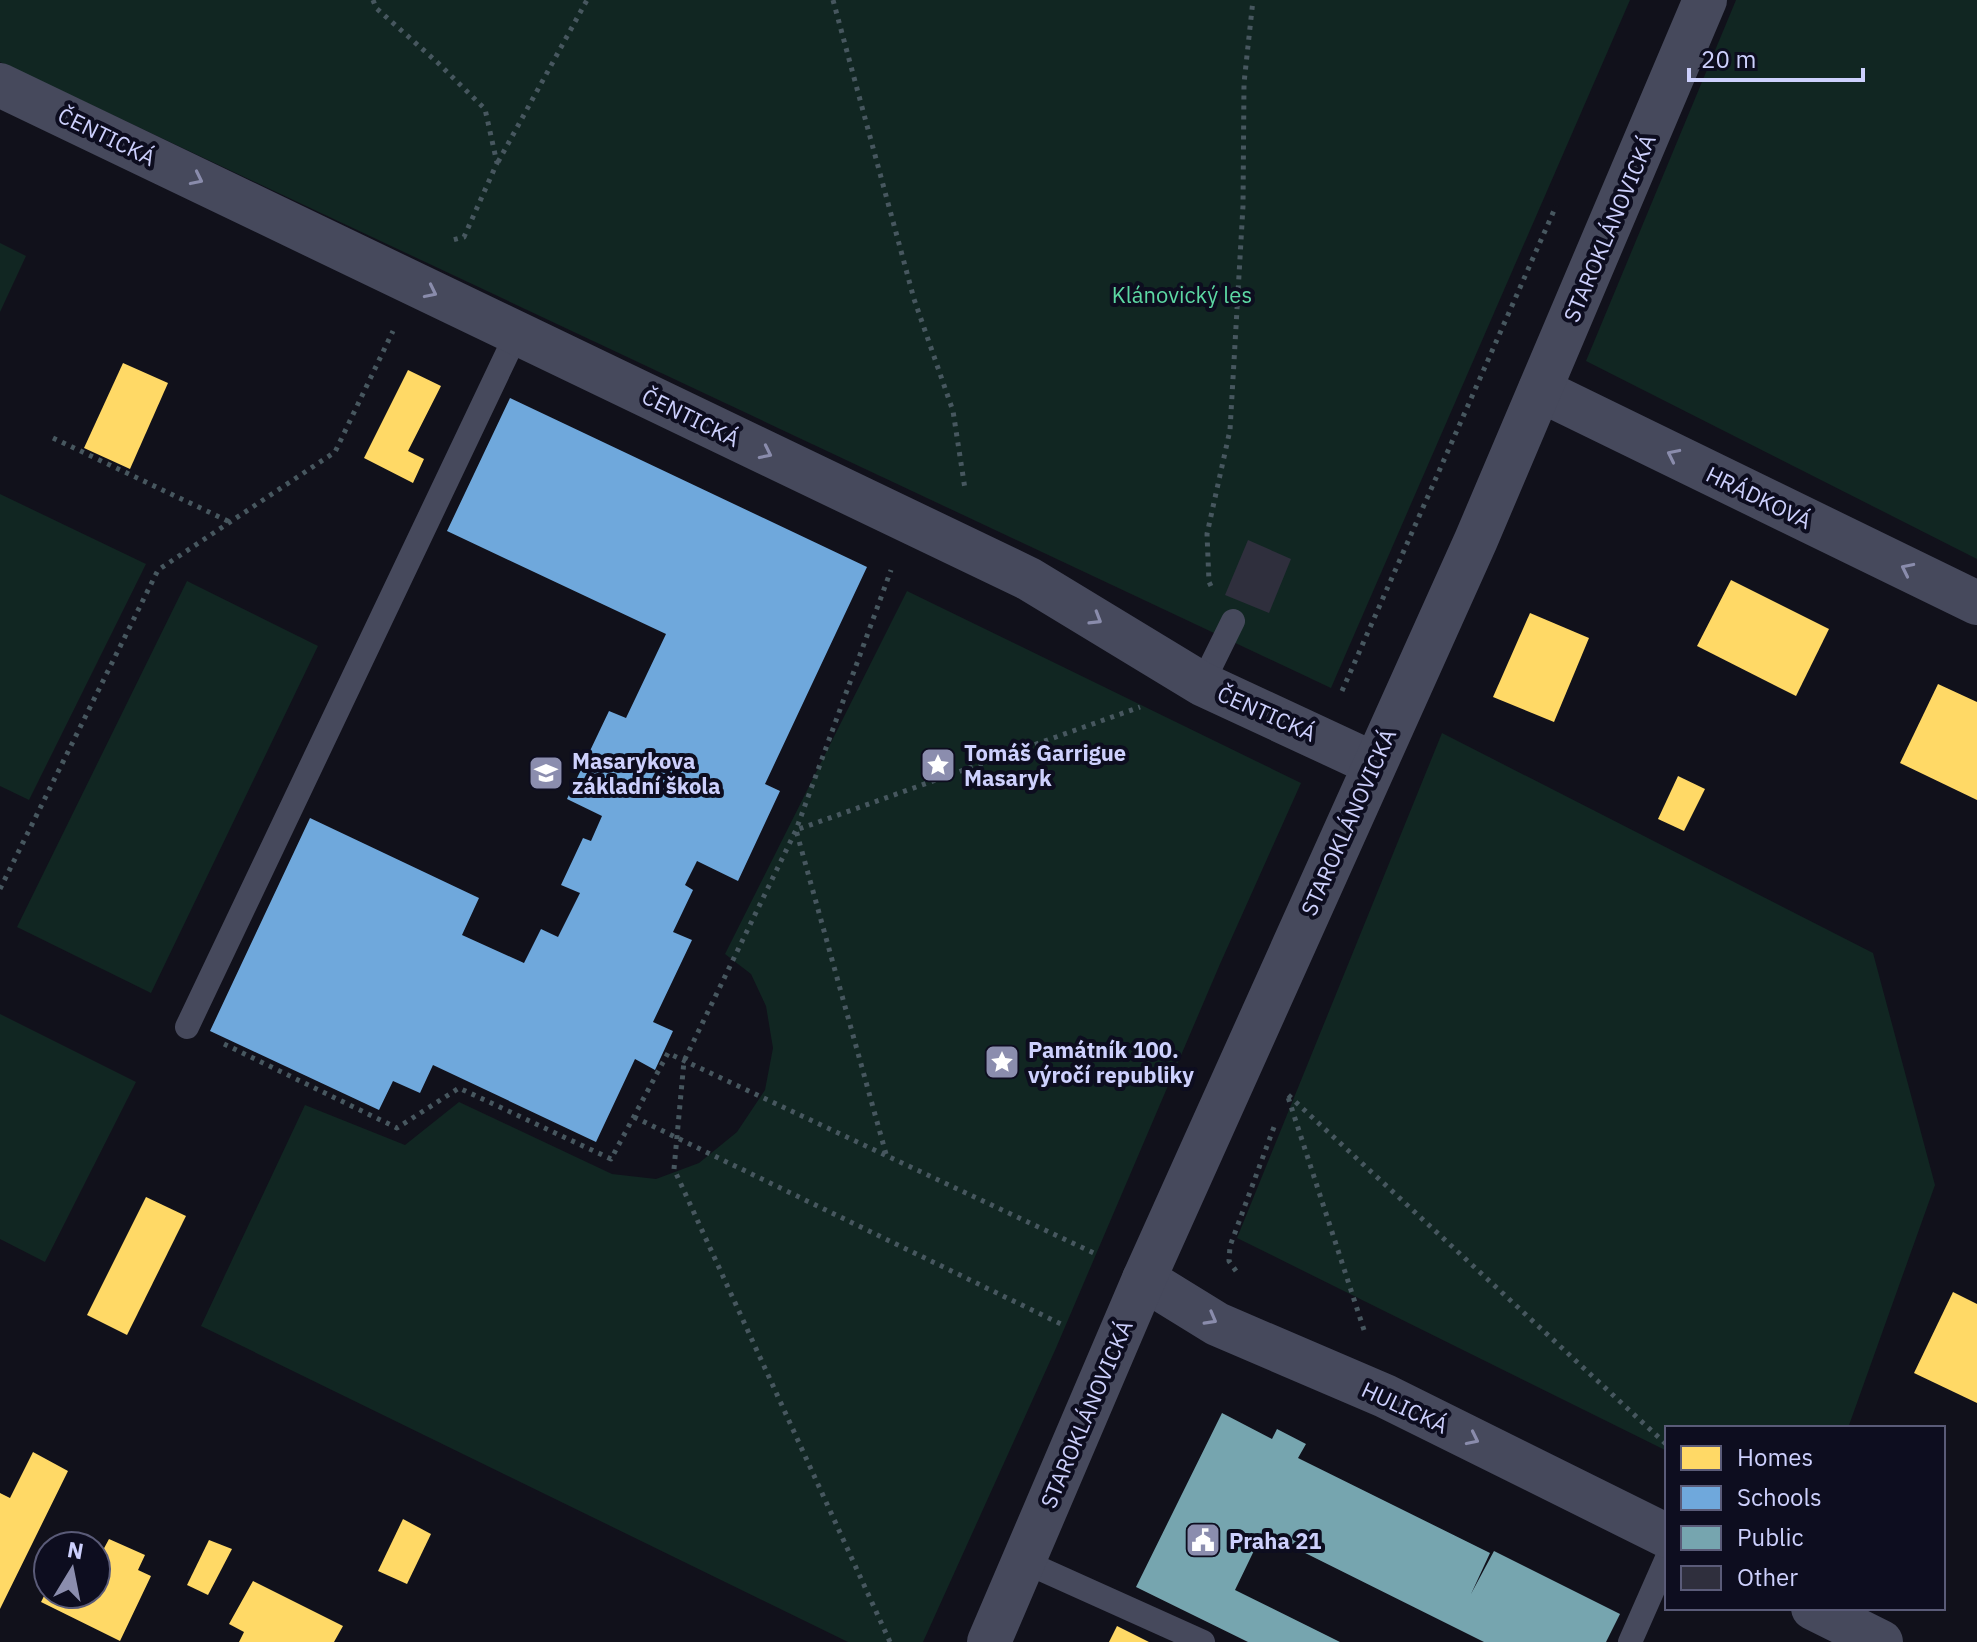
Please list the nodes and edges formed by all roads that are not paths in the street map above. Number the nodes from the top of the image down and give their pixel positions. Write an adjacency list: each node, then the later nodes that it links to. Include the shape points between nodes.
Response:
1 (1705, 0): 4 (street, STAROKLÁNOVICKÁ)
2 (0, 85): 3 (street, ČENTICKÁ, one-way to 3)
3 (517, 333): 7 (street, ČENTICKÁ, one-way to 7, via 1029,579); 9 (lane)
4 (1540, 390): 5 (street, HRÁDKOVÁ, one-way to 4); 8 (street, STAROKLÁNOVICKÁ)
5 (1977, 603)
6 (1233, 621): 7 (lane)
7 (1202, 684): 8 (street, ČENTICKÁ)
8 (1374, 764): 10 (street, STAROKLÁNOVICKÁ)
9 (187, 1027)
10 (1144, 1279): 11 (street, HULICKÁ, one-way to 11, via 1217,1324 1385,1396); 12 (street, STAROKLÁNOVICKÁ)
11 (1665, 1535)
12 (1023, 1561): 15 (street, STAROKLÁNOVICKÁ); 16 (lane)
13 (1665, 1563): 17 (lane)
14 (1817, 1610): 18 (street)
15 (989, 1642)
16 (1203, 1642)
17 (1630, 1642)
18 (1881, 1642)

